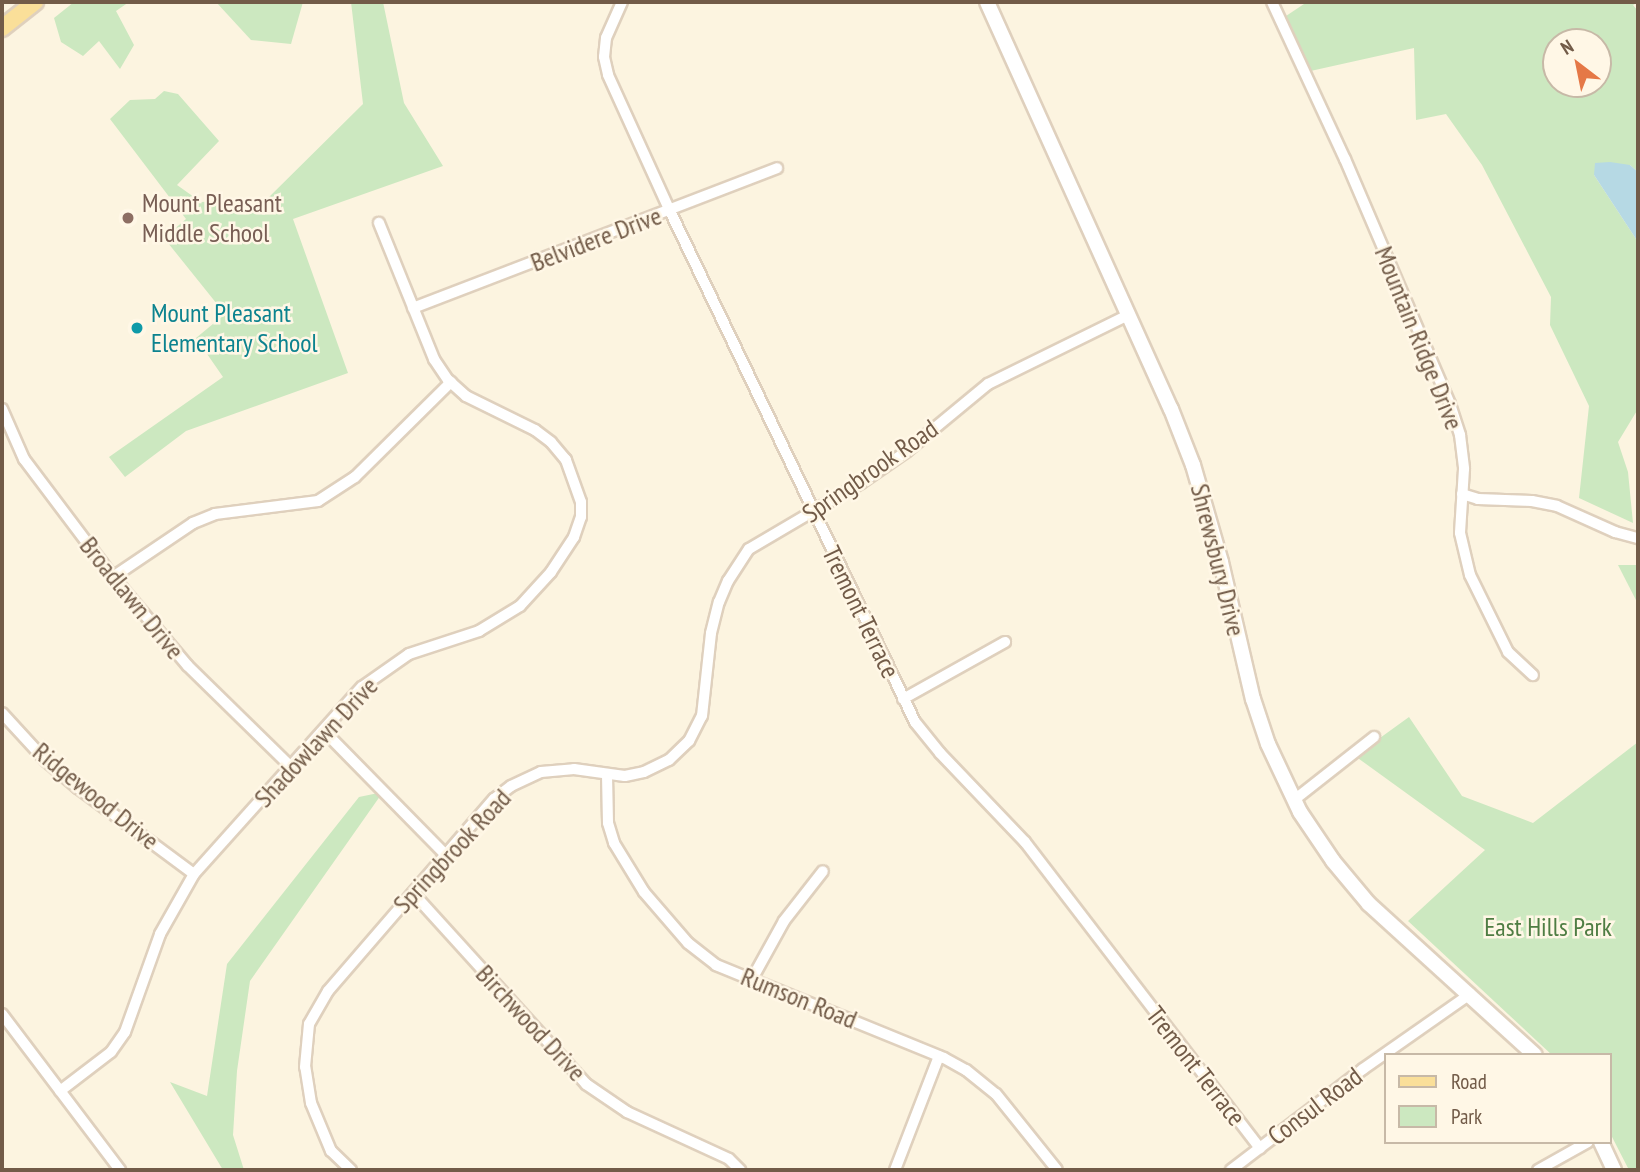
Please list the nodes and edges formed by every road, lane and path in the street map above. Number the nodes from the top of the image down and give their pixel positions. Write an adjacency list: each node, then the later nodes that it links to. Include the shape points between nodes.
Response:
1 (35, 2): 5 (main road)
2 (622, 2): 7 (street, Tremont Terrace, via 606,38 608,75)
3 (987, 2): 10 (main road, Shrewsbury Drive)
4 (1272, 2): 13 (street, Mountain Ridge Drive, via 1450,404 1460,435)
5 (2, 28)
6 (777, 168): 7 (street, Belvidere Drive)
7 (670, 211): 9 (street, Belvidere Drive); 14 (street, Tremont Terrace)
8 (379, 223): 9 (street, Shadowlawn Drive)
9 (413, 307): 11 (street, Shadowlawn Drive, via 434,359)
10 (1126, 316): 14 (street, Springbrook Road, via 988,384 907,451); 25 (main road, Shrewsbury Drive, via 1193,465 1253,699)
11 (451, 382): 16 (street, via 355,477 318,501 215,514 193,523); 21 (street, Shadowlawn Drive, via 476,402 535,430 566,460 581,502 574,537 520,606 479,631 409,654 391,665 362,687)
12 (2, 409): 16 (street, Broadlawn Drive, via 24,459)
13 (1462, 494): 15 (street, via 1557,506); 18 (street, Mountain Ridge Drive, via 1460,533 1470,575 1508,652)
14 (813, 513): 19 (street, Tremont Terrace); 24 (street, Springbrook Road, via 748,549 728,580 711,633 705,707 689,741 652,769 634,775)
15 (1638, 538)
16 (113, 577): 23 (street, Broadlawn Drive, via 188,666)
17 (1005, 642): 19 (street)
18 (1533, 675)
19 (903, 699): 40 (street, Tremont Terrace, via 940,753 1025,842)
20 (2, 713): 28 (street, Ridgewood Drive, via 78,788)
21 (324, 731): 23 (street, Shadowlawn Drive); 26 (street)
22 (1374, 737): 25 (street)
23 (290, 766): 28 (street, Shadowlawn Drive)
24 (607, 775): 26 (street, Springbrook Road, via 563,769 520,780 494,799); 30 (street, Rumson Road, via 608,823 614,844 644,892 704,957)
25 (1294, 800): 31 (main road, Shrewsbury Drive, via 1333,861 1369,904)
26 (446, 855): 29 (street, Springbrook Road)
27 (823, 871): 30 (street, via 784,920)
28 (194, 874): 37 (street, Shadowlawn Drive, via 160,933 125,1032 111,1052)
29 (413, 892): 42 (street, Springbrook Road, via 328,991 309,1024 304,1067 311,1103 331,1151); 43 (street, Birchwood Drive, via 586,1084 626,1112 710,1149)
30 (752, 979): 36 (street, Rumson Road)
31 (1470, 995): 33 (street, Consul Road); 34 (main road, Shrewsbury Drive)
32 (2, 1014): 37 (street)
33 (1386, 1053)
34 (1533, 1053)
35 (1384, 1054): 40 (street, Consul Road)
36 (939, 1056): 44 (street); 45 (street, Rumson Road, via 967,1070 996,1094)
37 (60, 1091): 41 (street)
38 (1584, 1144): 47 (street)
39 (1602, 1144): 48 (main road)
40 (1260, 1148): 46 (street, Consul Road)
41 (120, 1170)
42 (351, 1170)
43 (740, 1170)
44 (895, 1170)
45 (1057, 1170)
46 (1231, 1170)
47 (1538, 1170)
48 (1614, 1170)

